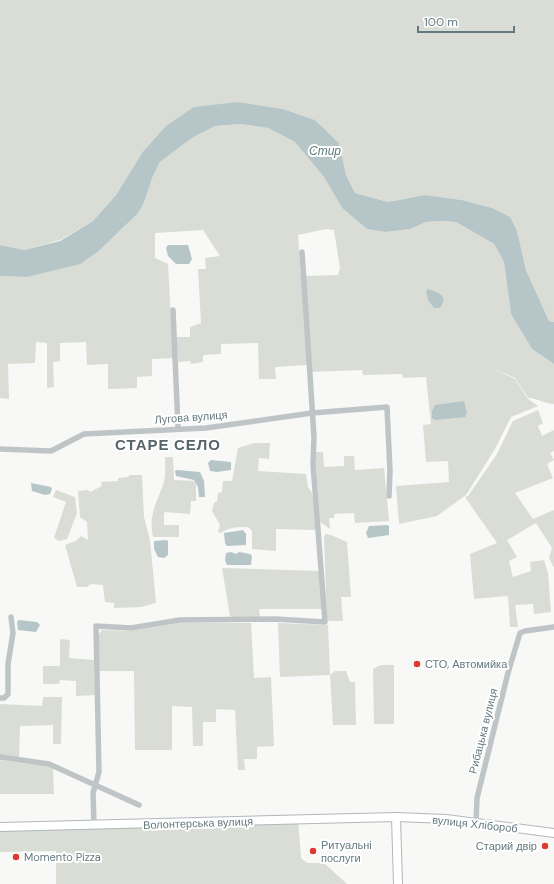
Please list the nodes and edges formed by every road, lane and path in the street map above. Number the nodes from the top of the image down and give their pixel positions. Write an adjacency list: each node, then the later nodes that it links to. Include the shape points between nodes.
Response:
1 (302, 252): 3 (street)
2 (173, 310): 4 (street)
3 (312, 413): 4 (street, Лугова вулиця, via 206,428); 6 (street, Лугова вулиця, via 387,407); 11 (street, via 313,464 325,622 275,619 180,620 131,628 96,626 99,772)
4 (178, 428): 5 (street, Лугова вулиця, via 84,434 51,451)
5 (0, 450)
6 (389, 496)
7 (11, 617): 9 (street, via 13,633 8,664 8,694)
8 (554, 627): 14 (street, Рибацька вулиця, via 520,633 477,798)
9 (0, 698)
10 (0, 757): 11 (street, via 49,764)
11 (95, 786): 12 (street); 15 (street)
12 (139, 805)
13 (396, 817): 14 (street, вулиця Хлібороб); 15 (street, Волонтерська вулиця); 18 (street)
14 (476, 823): 17 (street, вулиця Хлібороб)
15 (94, 825): 16 (street, Волонтерська вулиця)
16 (0, 827)
17 (554, 833)
18 (398, 884)

